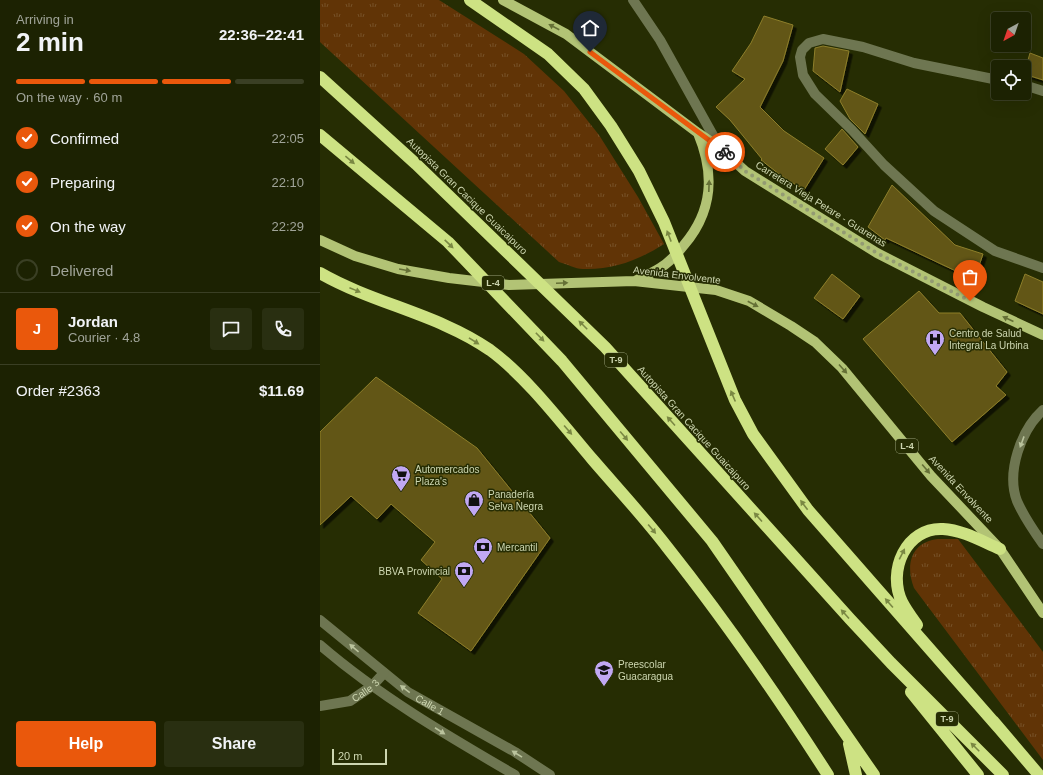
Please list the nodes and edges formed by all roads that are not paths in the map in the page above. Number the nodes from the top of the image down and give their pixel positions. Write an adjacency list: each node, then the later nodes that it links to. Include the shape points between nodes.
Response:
1 (470, 0): 28 (highway, one-way to 1, via 808,510 775,468 735,400 664,222 639,171 584,89 548,54)
2 (502, 0): 8 (main road, Carretera Vieja Petare - Guarenas, one-way to 2, via 566,34)
3 (633, 0): 10 (street, via 660,40)
4 (320, 77): 22 (highway, Autopista Gran Cacique Guaicaipuro / T-9, one-way to 4, via 604,347 422,169)
5 (991, 79): 12 (street, via 914,63 863,47 823,39 808,43 800,57 803,75 815,94 884,165 934,211 995,251)
6 (1031, 87): 7 (street)
7 (1043, 91)
8 (698, 133): 10 (main road, Carretera Vieja Petare - Guarenas); 14 (main road, one-way to 8, via 674,258 700,224 708,196 709,169)
9 (320, 135): 29 (highway, one-way to 29, via 448,242 562,361 712,541)
10 (720, 148): 15 (main road, Carretera Vieja Petare - Guarenas, one-way to 10, via 877,253 745,171)
11 (320, 240): 14 (main road, Avenida Envolvente / L-4, one-way to 14, via 354,256 405,270 449,278 509,285)
12 (1043, 268)
13 (320, 273): 32 (highway, one-way to 32, via 463,333 491,351 513,370 671,551 713,605)
14 (634, 281): 18 (main road, Avenida Envolvente / L-4, one-way to 18, via 716,290 749,301 815,342 842,368 931,476)
15 (1043, 335)
16 (1043, 410): 17 (street, one-way to 17, via 1025,433 1016,458 1013,481 1017,500 1027,521)
17 (1043, 544)
18 (1000, 549): 19 (main road, Avenida Envolvente / L-4); 28 (highway, one-way to 18, via 909,613 902,602 897,573 900,559 907,546 928,530 954,530)
19 (1043, 612)
20 (320, 620): 23 (street, Calle 1, one-way to 20)
21 (320, 645): 24 (street, Calle 1)
22 (891, 663): 35 (highway, via 923,708); 36 (highway, Autopista Gran Cacique Guaicaipuro / T-9, one-way to 22)
23 (384, 673): 24 (street, Calle 3); 26 (street, Calle 1, one-way to 23)
24 (372, 686): 25 (street, Calle 3, via 350,701); 27 (street, Calle 1)
25 (320, 706)
26 (432, 706): 27 (street); 31 (street, Calle 1, one-way to 26, via 515,752)
27 (425, 721): 30 (street, Calle 1, one-way to 30)
28 (998, 727): 37 (highway)
29 (848, 738): 33 (highway); 34 (highway)
30 (515, 775)
31 (550, 775)
32 (828, 775)
33 (856, 775)
34 (874, 775)
35 (978, 775)
36 (1003, 775)
37 (1039, 775)

